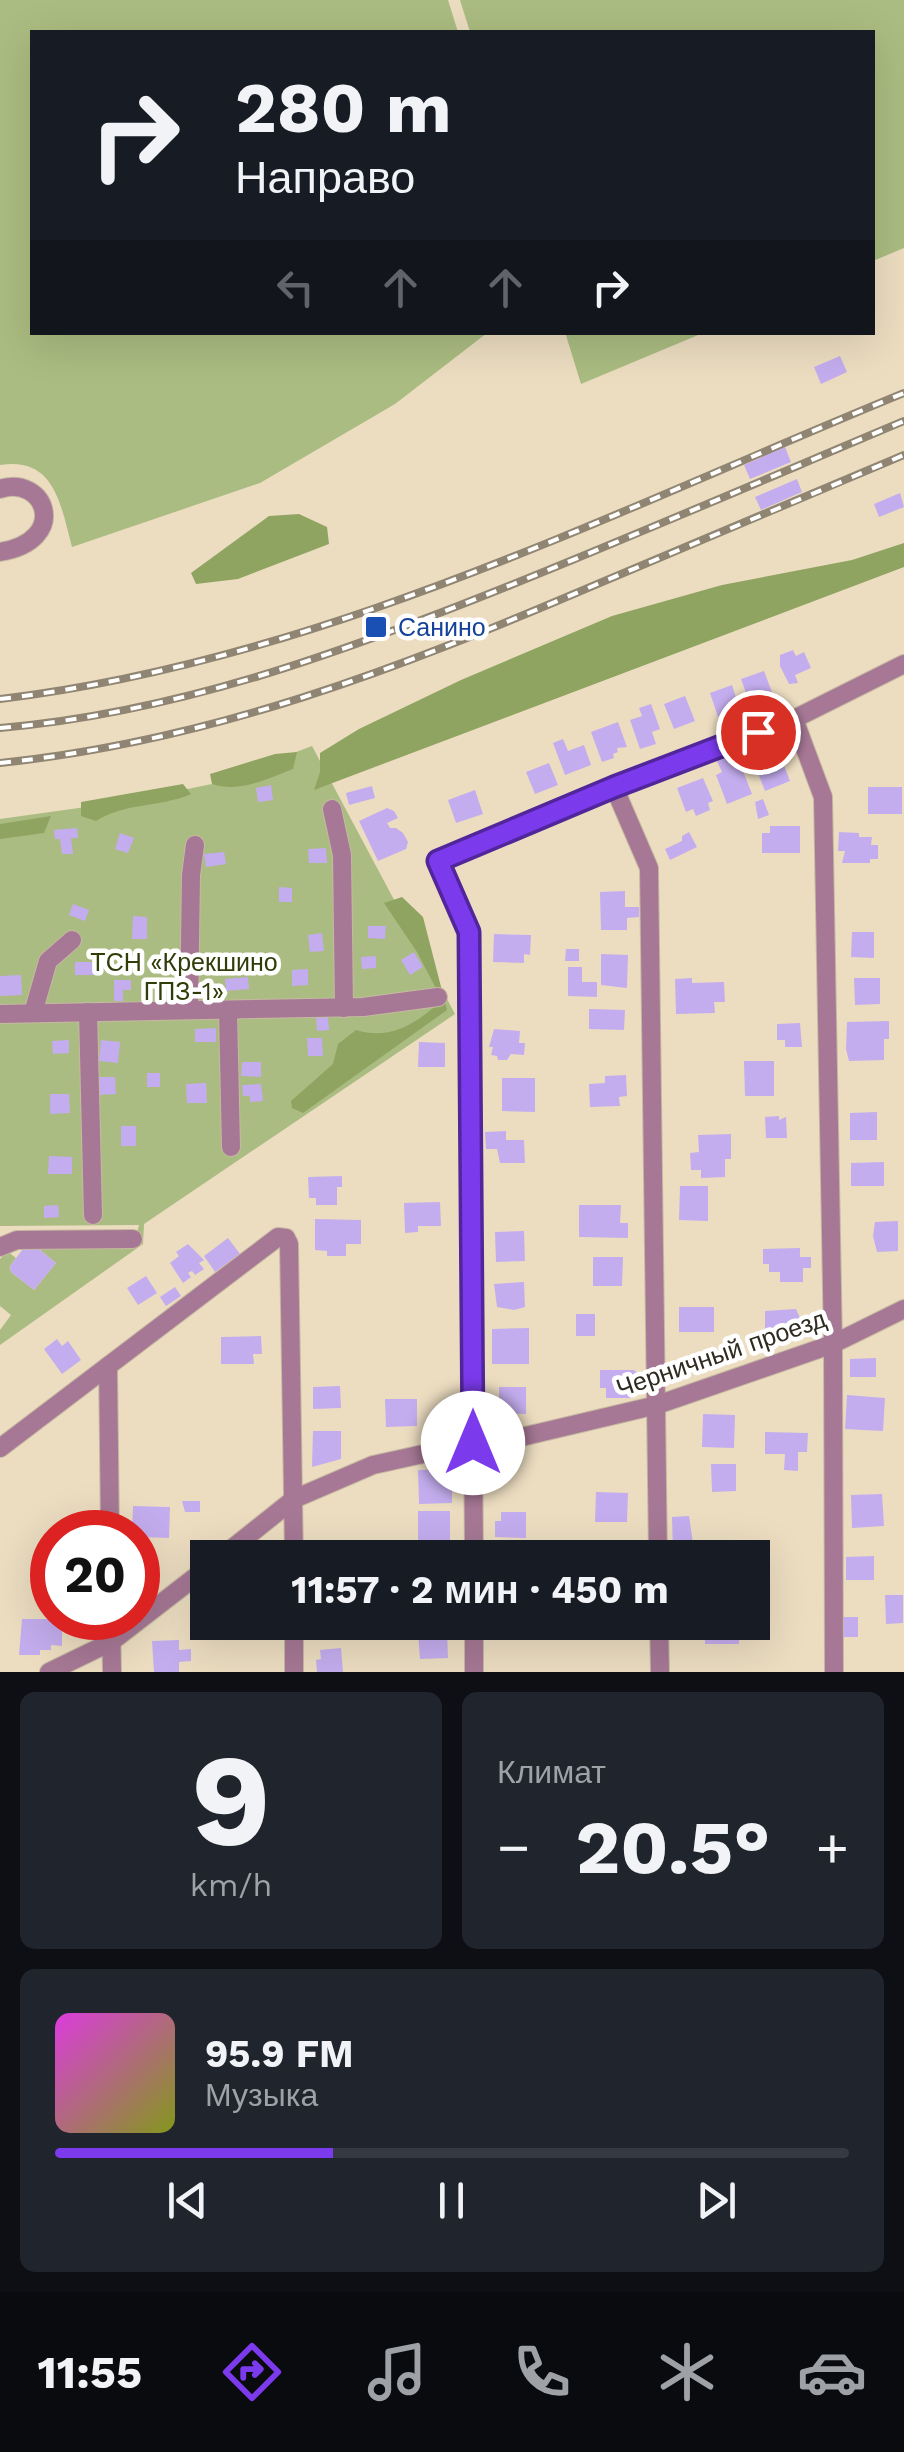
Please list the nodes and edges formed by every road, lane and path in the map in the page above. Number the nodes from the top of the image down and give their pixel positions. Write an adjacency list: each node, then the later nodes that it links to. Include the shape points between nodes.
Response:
1 (0, 489): 2 (street, via 33,492 44,524 33,541)
2 (0, 552)
3 (904, 664): 4 (street)
4 (794, 719): 5 (street); 21 (street, via 823,797)
5 (614, 787): 23 (street, via 650,868); 24 (street, via 438,861 469,932)
6 (332, 809): 10 (street, via 342,854)
7 (195, 844): 11 (street)
8 (72, 940): 14 (street, via 48,960)
9 (438, 998): 10 (street)
10 (344, 1008): 13 (street)
11 (190, 1009): 12 (street); 13 (street)
12 (88, 1012): 14 (street); 17 (street)
13 (228, 1012): 16 (street)
14 (33, 1013): 15 (street)
15 (0, 1014)
16 (231, 1147)
17 (93, 1215)
18 (133, 1239): 19 (street, via 17,1240)
19 (0, 1247)
20 (904, 1310): 21 (street, Черничный проезд)
21 (833, 1344): 23 (street, Черничный проезд); 42 (street)
22 (108, 1366): 25 (street); 26 (street, via 286,1238); 27 (street)
23 (657, 1405): 24 (street, Черничный проезд); 31 (street)
24 (473, 1443): 26 (street, Черничный проезд, via 373,1465); 30 (street)
25 (0, 1448)
26 (294, 1499): 28 (street, Черничный проезд); 29 (street)
27 (110, 1510)
28 (243, 1540)
29 (294, 1540)
30 (474, 1540)
31 (658, 1540)
32 (190, 1581): 36 (street)
33 (294, 1640): 39 (street)
34 (474, 1640): 40 (street)
35 (659, 1640): 41 (street)
36 (111, 1642): 37 (street); 38 (street)
37 (49, 1672)
38 (112, 1672)
39 (294, 1672)
40 (474, 1672)
41 (660, 1672)
42 (834, 1672)

